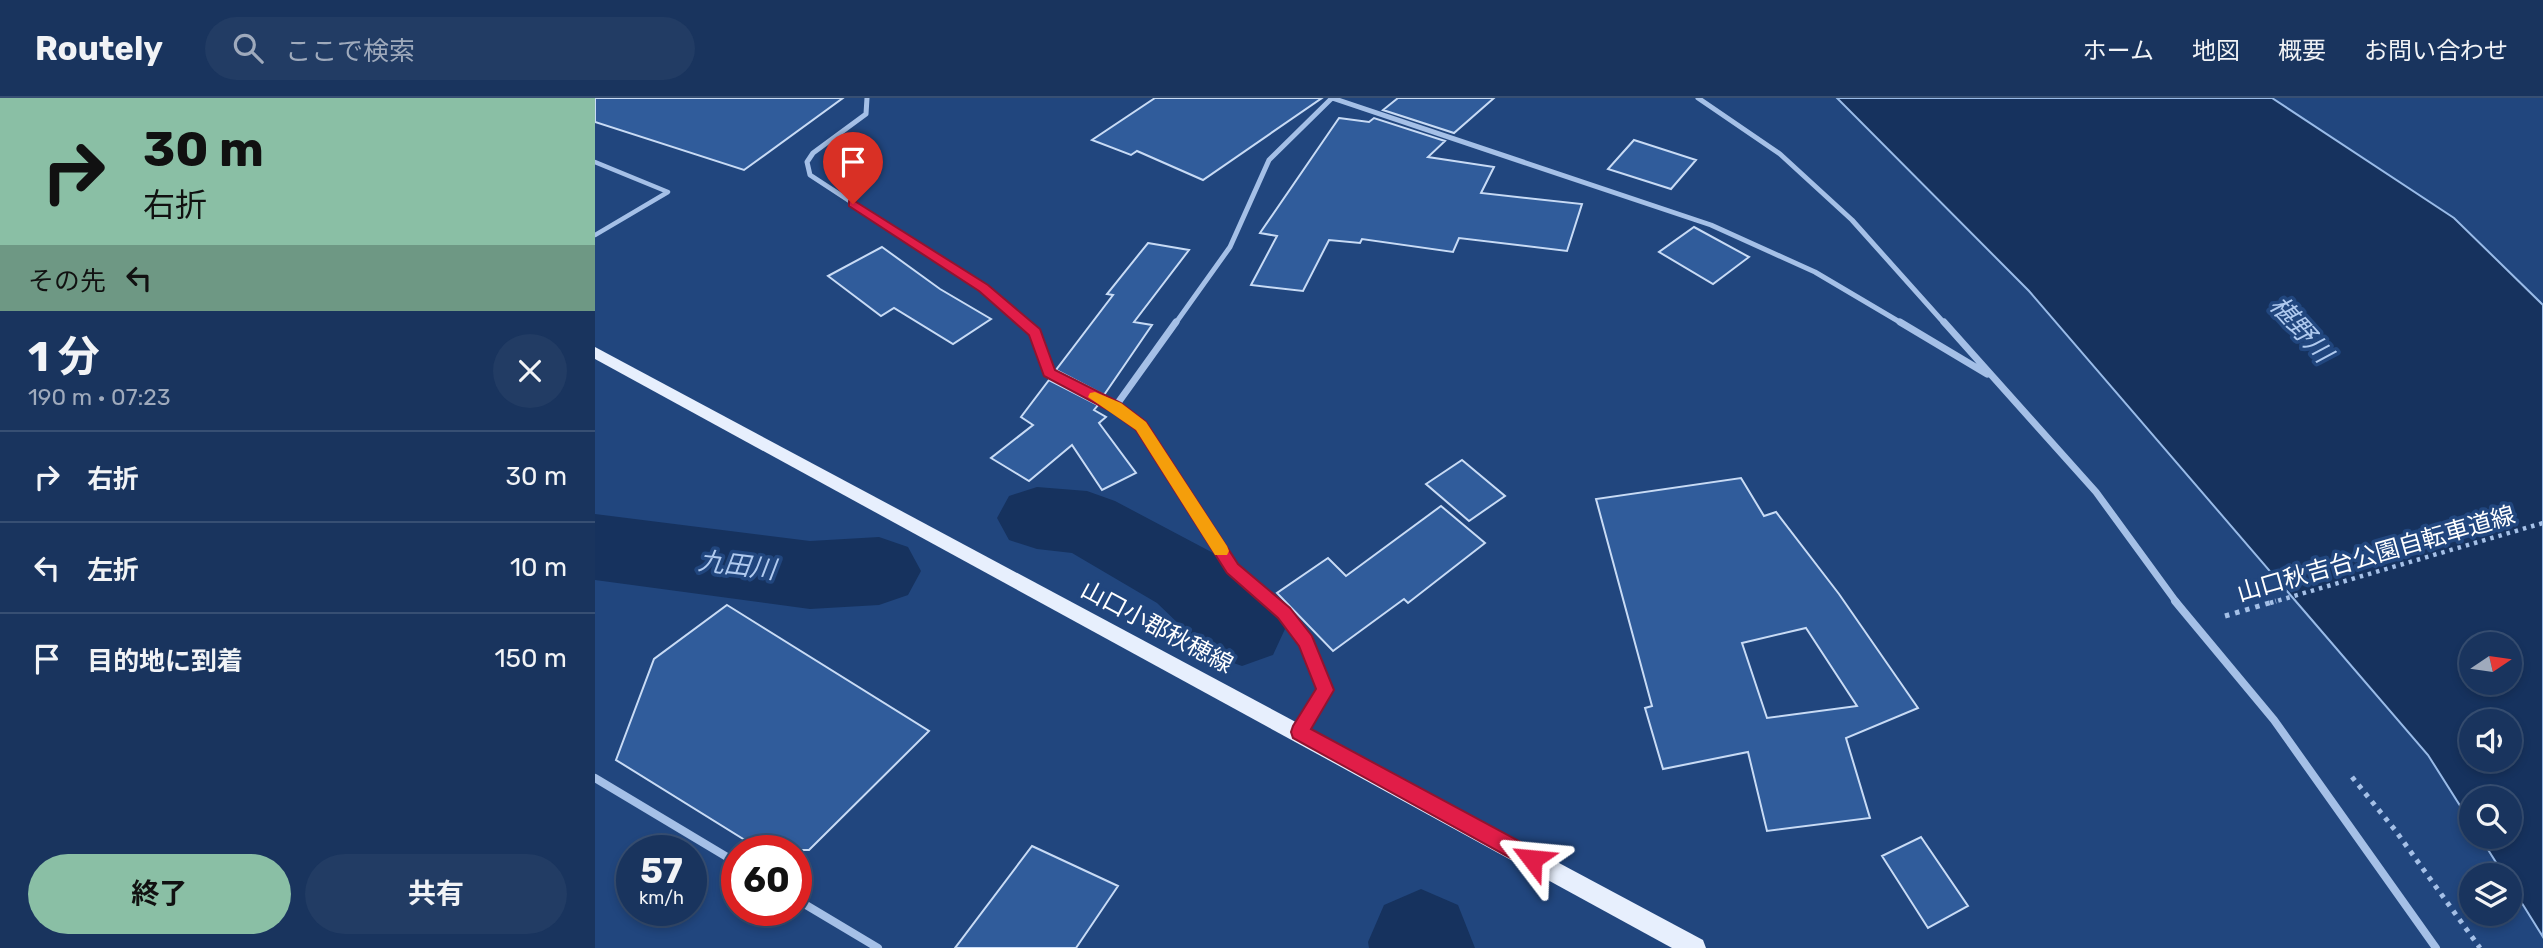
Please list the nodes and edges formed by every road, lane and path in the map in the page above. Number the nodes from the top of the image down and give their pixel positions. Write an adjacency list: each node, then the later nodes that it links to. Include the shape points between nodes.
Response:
1 (867, 98): 8 (street, via 866,114 813,153 807,162 810,175 983,288 1035,332 1049,373)
2 (1332, 98): 7 (street, via 1711,225 1815,272); 8 (street, via 1269,160 1230,247)
3 (1698, 98): 7 (street, via 1780,154 1852,220)
4 (595, 162): 5 (lane, via 668,192)
5 (595, 235)
6 (595, 352): 11 (main road, 山口小郡秋穂線)
7 (1994, 378): 17 (street, via 2096,492 2186,616 2274,720)
8 (1115, 407): 11 (street, via 1141,426 1232,568 1284,613 1306,642 1325,690)
9 (2543, 523): 10 (path, 山口秋吉台公園自転車道線)
10 (2219, 618)
11 (1300, 732): 16 (main road, 山口小郡秋穂線)
12 (595, 778): 13 (street)
13 (721, 853)
14 (812, 909): 15 (street)
15 (878, 948)
16 (1695, 948)
17 (2436, 948)

